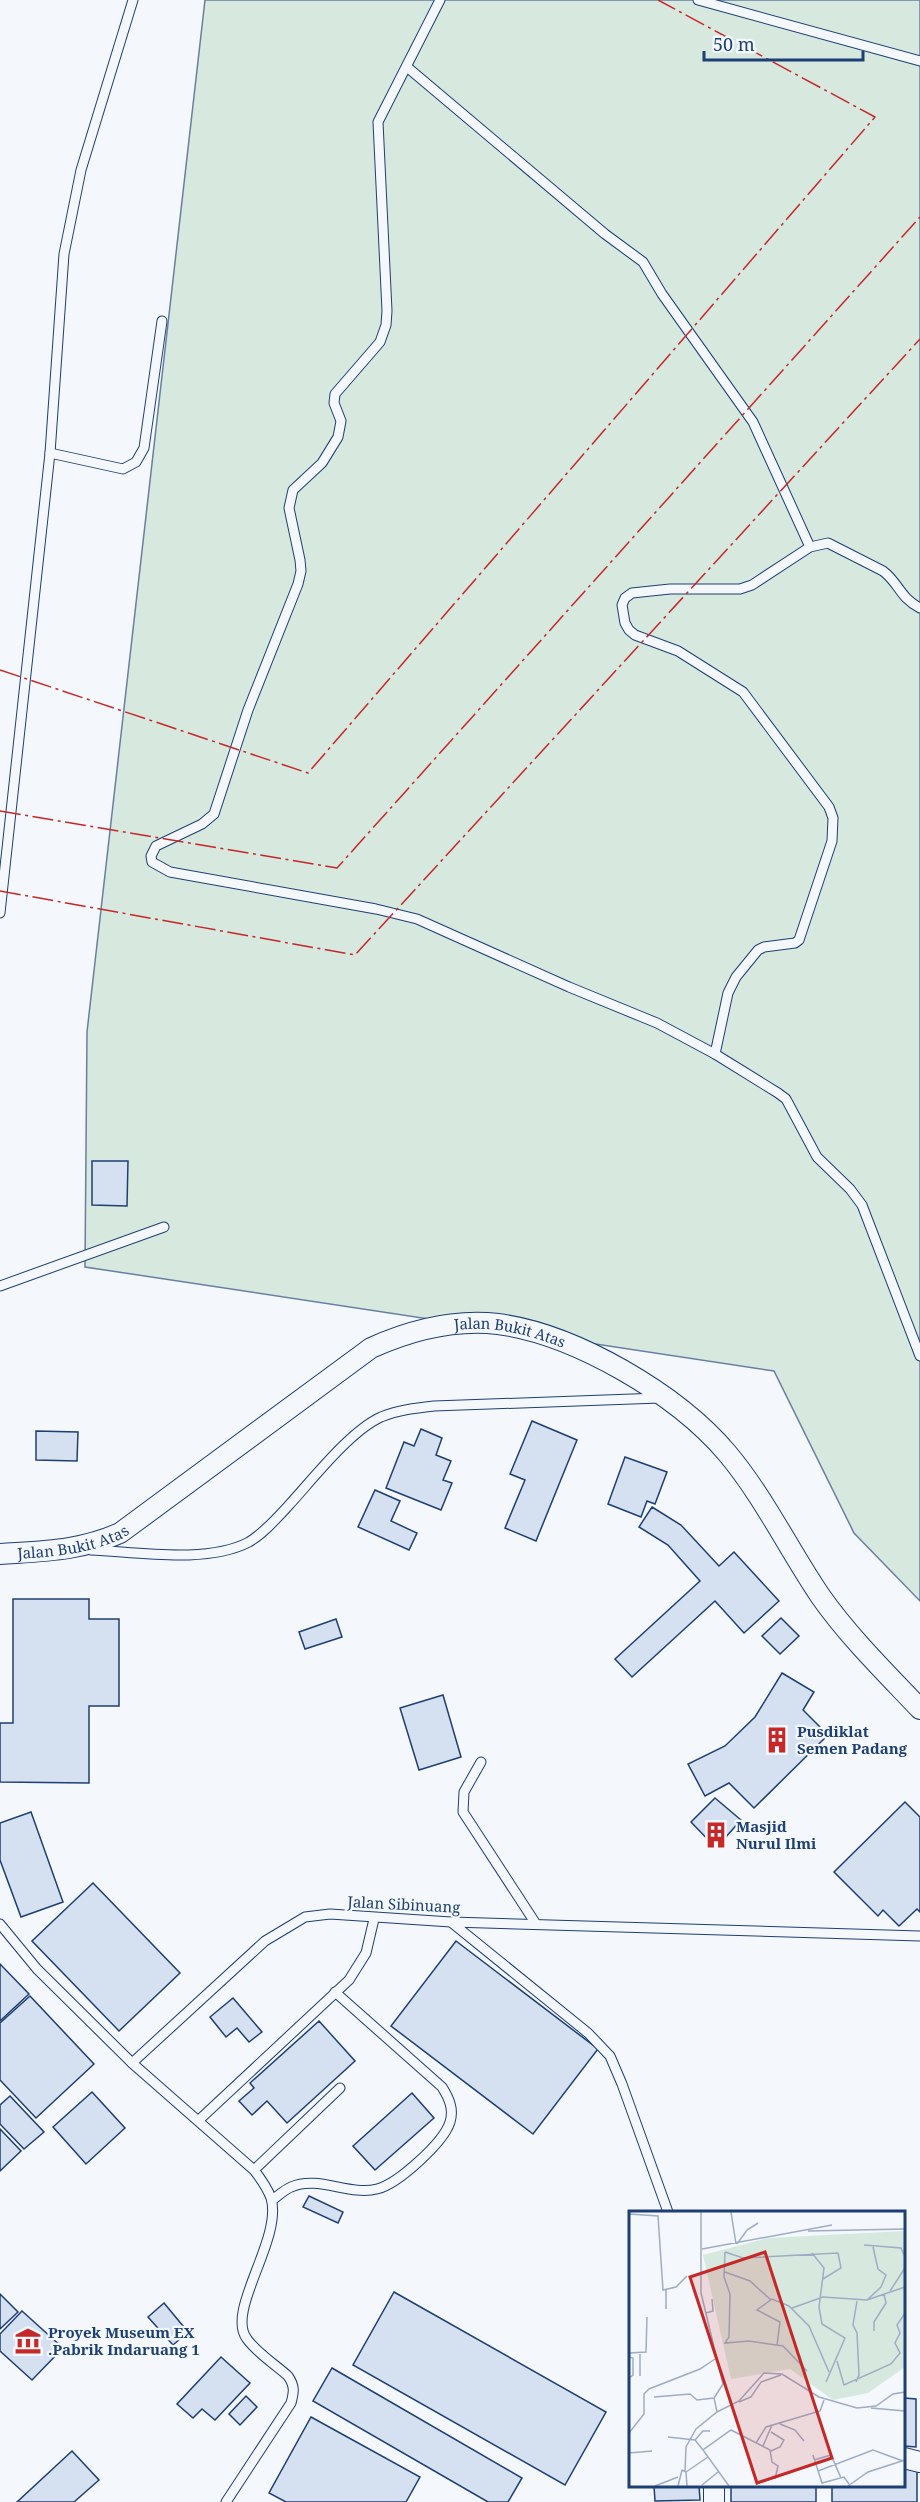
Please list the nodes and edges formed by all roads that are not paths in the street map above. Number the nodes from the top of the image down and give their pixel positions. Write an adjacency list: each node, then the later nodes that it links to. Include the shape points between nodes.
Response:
1 (133, 0): 7 (lane, via 69,219)
2 (440, 0): 5 (lane)
3 (698, 0): 4 (lane)
4 (920, 61)
5 (407, 67): 8 (lane, via 643,262 753,422); 11 (lane, via 380,114 377,130 387,311 384,335 335,394 341,422 338,437 329,455 293,490 290,498 301,572 248,710 218,806 209,820 156,846 151,856 157,866 170,872 417,919 657,1023)
6 (162, 321): 7 (lane, via 144,448 136,462 123,469)
7 (50, 453): 10 (lane)
8 (810, 547): 9 (lane, via 834,544 883,571 906,600); 11 (lane, via 740,589 632,593 622,605 625,623 635,635 678,651 743,692 829,807 833,818 832,841 799,940 764,946 736,977)
9 (920, 608)
10 (0, 913)
11 (715, 1054): 14 (lane, via 786,1099 817,1157 857,1197)
12 (164, 1227): 13 (lane)
13 (0, 1286)
14 (920, 1356)
15 (667, 1398): 16 (lane, via 404,1409 379,1418 356,1434 268,1527 249,1541 214,1552 185,1554); 16 (street, Jalan Bukit Atas, via 587,1352 525,1330 474,1323 417,1331 386,1341 351,1361 120,1533); 18 (street, Jalan Bukit Atas, via 727,1453 848,1633)
16 (74, 1549): 17 (street, Jalan Bukit Atas)
17 (0, 1554)
18 (920, 1709)
19 (481, 1762): 23 (lane, via 464,1792 462,1812)
20 (374, 1919): 21 (lane, Jalan Sibinuang); 25 (lane, via 366,1953); 26 (lane, Jalan Sibinuang, via 330,1914 305,1917 285,1927)
21 (451, 1922): 23 (lane, Jalan Sibinuang); 31 (lane, via 588,2033 610,2056)
22 (0, 1924): 26 (lane, via 37,1969)
23 (536, 1924): 24 (lane, Jalan Sibinuang)
24 (920, 1936)
25 (335, 1992): 28 (lane); 30 (lane, via 442,2087 450,2100 450,2121 405,2175 390,2185 360,2191 302,2184)
26 (132, 2063): 28 (lane)
27 (340, 2088): 29 (lane)
28 (199, 2120): 29 (lane)
29 (254, 2170): 30 (lane)
30 (272, 2200): 34 (lane, via 269,2238 241,2326 246,2339 288,2376 294,2393)
31 (668, 2211)
32 (905, 2458): 33 (street)
33 (920, 2462)
34 (226, 2502)

